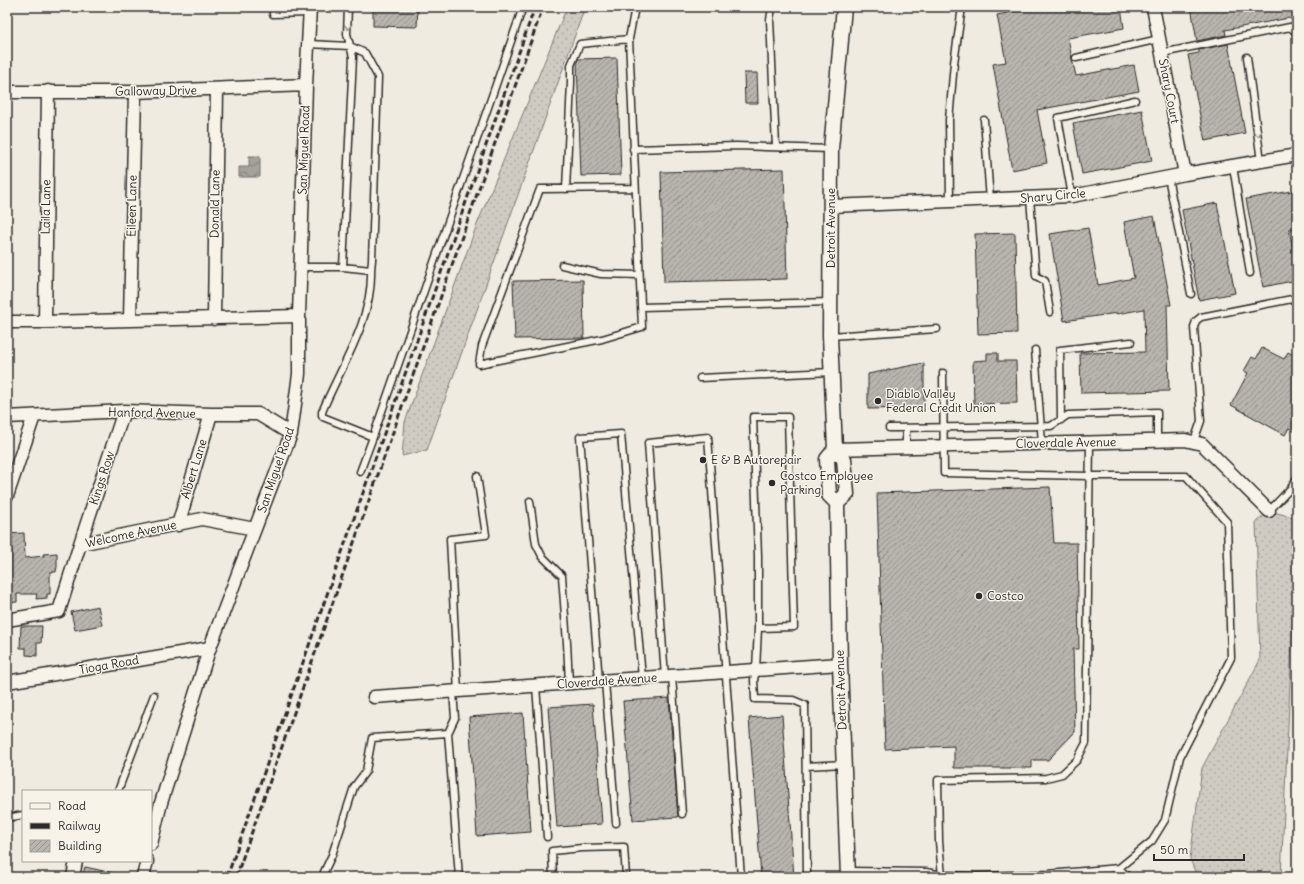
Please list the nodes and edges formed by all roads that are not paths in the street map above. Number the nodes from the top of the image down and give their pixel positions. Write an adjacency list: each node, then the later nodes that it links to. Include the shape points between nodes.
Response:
1 (273, 7): 9 (lane, via 273,14)
2 (348, 7): 14 (lane, one-way to 14)
3 (523, 7): 73 (lane)
4 (635, 7): 11 (lane)
5 (772, 7): 25 (lane, via 770,20)
6 (844, 7): 27 (street, Detroit Avenue)
7 (962, 7): 38 (lane, via 949,120)
8 (1153, 7): 12 (street, Shary Court)
9 (309, 10): 13 (street, San Miguel Road)
10 (1297, 32): 15 (lane, via 1290,27)
11 (629, 39): 26 (lane); 34 (lane, via 580,44 571,65)
12 (1159, 39): 15 (street, Shary Court); 16 (lane)
13 (308, 44): 14 (lane); 18 (street, San Miguel Road)
14 (350, 46): 42 (lane, via 353,57); 43 (lane, via 365,53 378,77)
15 (1162, 53): 31 (street, Shary Court)
16 (1076, 58)
17 (1247, 58): 29 (lane, one-way to 29)
18 (306, 85): 19 (street, Galloway Drive); 41 (street, San Miguel Road)
19 (217, 89): 22 (street, Galloway Drive); 52 (street, Donald Lane)
20 (48, 91): 21 (street, Galloway Drive); 22 (street, Galloway Drive); 55 (street, Laila Lane)
21 (7, 92)
22 (135, 92): 53 (street, Eileen Lane)
23 (1135, 100): 35 (lane, via 1058,118)
24 (984, 120): 37 (lane)
25 (776, 146): 26 (lane); 27 (lane)
26 (633, 149): 33 (lane)
27 (831, 149): 39 (street, Detroit Avenue)
28 (1297, 155): 29 (street, Shary Circle)
29 (1261, 161): 30 (street, Shary Circle)
30 (1233, 166): 31 (street, Shary Circle); 44 (lane)
31 (1185, 174): 32 (street, Shary Circle)
32 (1168, 177): 35 (street, Shary Circle); 46 (lane)
33 (635, 188): 34 (lane); 45 (lane)
34 (566, 189): 49 (lane, via 540,189 482,346 479,364 602,339 642,327)
35 (1072, 196): 36 (street, Shary Circle)
36 (1030, 198): 37 (street, Shary Circle); 50 (lane, via 1036,276 1045,281)
37 (990, 200): 38 (street, Shary Circle)
38 (950, 201): 39 (street, Shary Circle)
39 (831, 206): 48 (street, Detroit Avenue)
40 (562, 265): 45 (lane, via 601,274)
41 (300, 267): 42 (lane); 51 (street, San Miguel Road)
42 (342, 267): 43 (lane)
43 (371, 270): 73 (lane, via 372,284 362,326 322,412 323,417)
44 (1250, 273)
45 (639, 276): 49 (lane)
46 (1191, 294)
47 (1297, 298): 75 (lane, via 1201,317 1196,321 1194,327 1201,421)
48 (831, 302): 49 (lane); 57 (street, Detroit Avenue)
49 (641, 307)
50 (1050, 312)
51 (299, 316): 52 (street); 72 (street, San Miguel Road, via 300,374)
52 (214, 318): 53 (street)
53 (130, 320): 55 (street)
54 (7, 322): 55 (street)
55 (45, 322)
56 (937, 329): 57 (lane)
57 (830, 336): 60 (street, Detroit Avenue)
58 (1131, 342): 67 (lane, via 1060,350)
59 (1035, 350): 69 (lane)
60 (832, 372): 62 (lane); 80 (street, Detroit Avenue)
61 (943, 373): 68 (lane)
62 (700, 378)
63 (124, 411): 64 (street, Hanford Avenue); 65 (street, Hanford Avenue); 90 (street, Kings Row)
64 (211, 414): 72 (street, Hanford Avenue, via 258,414); 88 (street, Albert Lane)
65 (34, 416): 66 (street, Hanford Avenue); 85 (street)
66 (7, 417)
67 (1061, 420): 69 (lane, via 1051,426); 74 (lane, via 1068,416 1157,412)
68 (944, 427): 69 (lane); 71 (lane); 78 (lane)
69 (1041, 427): 77 (lane)
70 (889, 428): 71 (lane)
71 (906, 428): 79 (lane)
72 (291, 434): 89 (street, San Miguel Road)
73 (373, 437): 81 (lane)
74 (1157, 441): 75 (street, Cloverdale Avenue); 76 (street, Cloverdale Avenue)
75 (1194, 441): 87 (street, via 1209,450)
76 (1090, 442): 77 (street, Cloverdale Avenue); 83 (lane)
77 (1042, 443): 78 (street, Cloverdale Avenue)
78 (944, 446): 79 (street, Cloverdale Avenue); 83 (lane, via 944,473)
79 (906, 447): 80 (street, Cloverdale Avenue)
80 (835, 449): 94 (street, Detroit Avenue, via 844,459 847,494 837,503)
81 (360, 472)
82 (477, 476): 103 (lane, via 486,535 450,539)
83 (1089, 476): 118 (lane, via 1186,476 1227,522 1231,658 1180,757 1165,820 1152,841); 120 (lane, via 1086,743 1077,760 1062,774 1046,778 938,780)
84 (1297, 478): 87 (lane)
85 (7, 496)
86 (530, 501): 101 (lane, via 536,544 542,556 562,576)
87 (1269, 511)
88 (178, 525): 89 (street, Welcome Avenue, via 202,519); 90 (street, Welcome Avenue)
89 (255, 530): 93 (street, San Miguel Road)
90 (80, 544): 91 (street, Welcome Avenue, via 59,611)
91 (7, 620)
92 (758, 628): 92 (lane, via 753,417 788,417 794,627); 95 (lane)
93 (210, 648): 100 (street, Tioga Road); 115 (street, San Miguel Road, via 161,803)
94 (840, 664): 95 (street, Cloverdale Avenue); 107 (street, Detroit Avenue)
95 (756, 670): 96 (street, Cloverdale Avenue); 108 (lane, via 755,699 793,700 805,705)
96 (725, 672): 97 (street, Cloverdale Avenue); 97 (lane, via 708,437 648,443); 127 (lane)
97 (669, 676): 98 (street, Cloverdale Avenue); 110 (lane)
98 (642, 678): 99 (street, Cloverdale Avenue); 99 (lane, via 621,434 580,437)
99 (602, 681): 101 (street, Cloverdale Avenue); 113 (lane)
100 (7, 682)
101 (569, 683): 102 (street, Cloverdale Avenue)
102 (536, 686): 103 (street, Cloverdale Avenue); 114 (lane)
103 (456, 692): 105 (street, Cloverdale Avenue); 106 (lane, via 454,718)
104 (154, 695): 109 (lane)
105 (374, 697)
106 (448, 733): 123 (lane, via 372,738 366,772 354,787); 124 (lane)
107 (844, 764): 108 (lane); 119 (street, Detroit Avenue)
108 (806, 766): 128 (lane)
109 (118, 790)
110 (682, 814)
111 (22, 815): 112 (lane)
112 (7, 818)
113 (616, 822)
114 (547, 836)
115 (152, 840)
116 (76, 862): 121 (street)
117 (147, 862): 122 (street)
118 (1119, 868): 120 (lane, via 1015,876); 129 (lane); 130 (lane)
119 (848, 874): 120 (lane, via 926,872)
120 (942, 876)
121 (73, 877)
122 (143, 877)
123 (323, 877)
124 (459, 877)
125 (553, 877): 126 (lane, via 552,851 624,847)
126 (626, 877)
127 (741, 877)
128 (807, 877)
129 (1117, 877)
130 (1128, 877)

